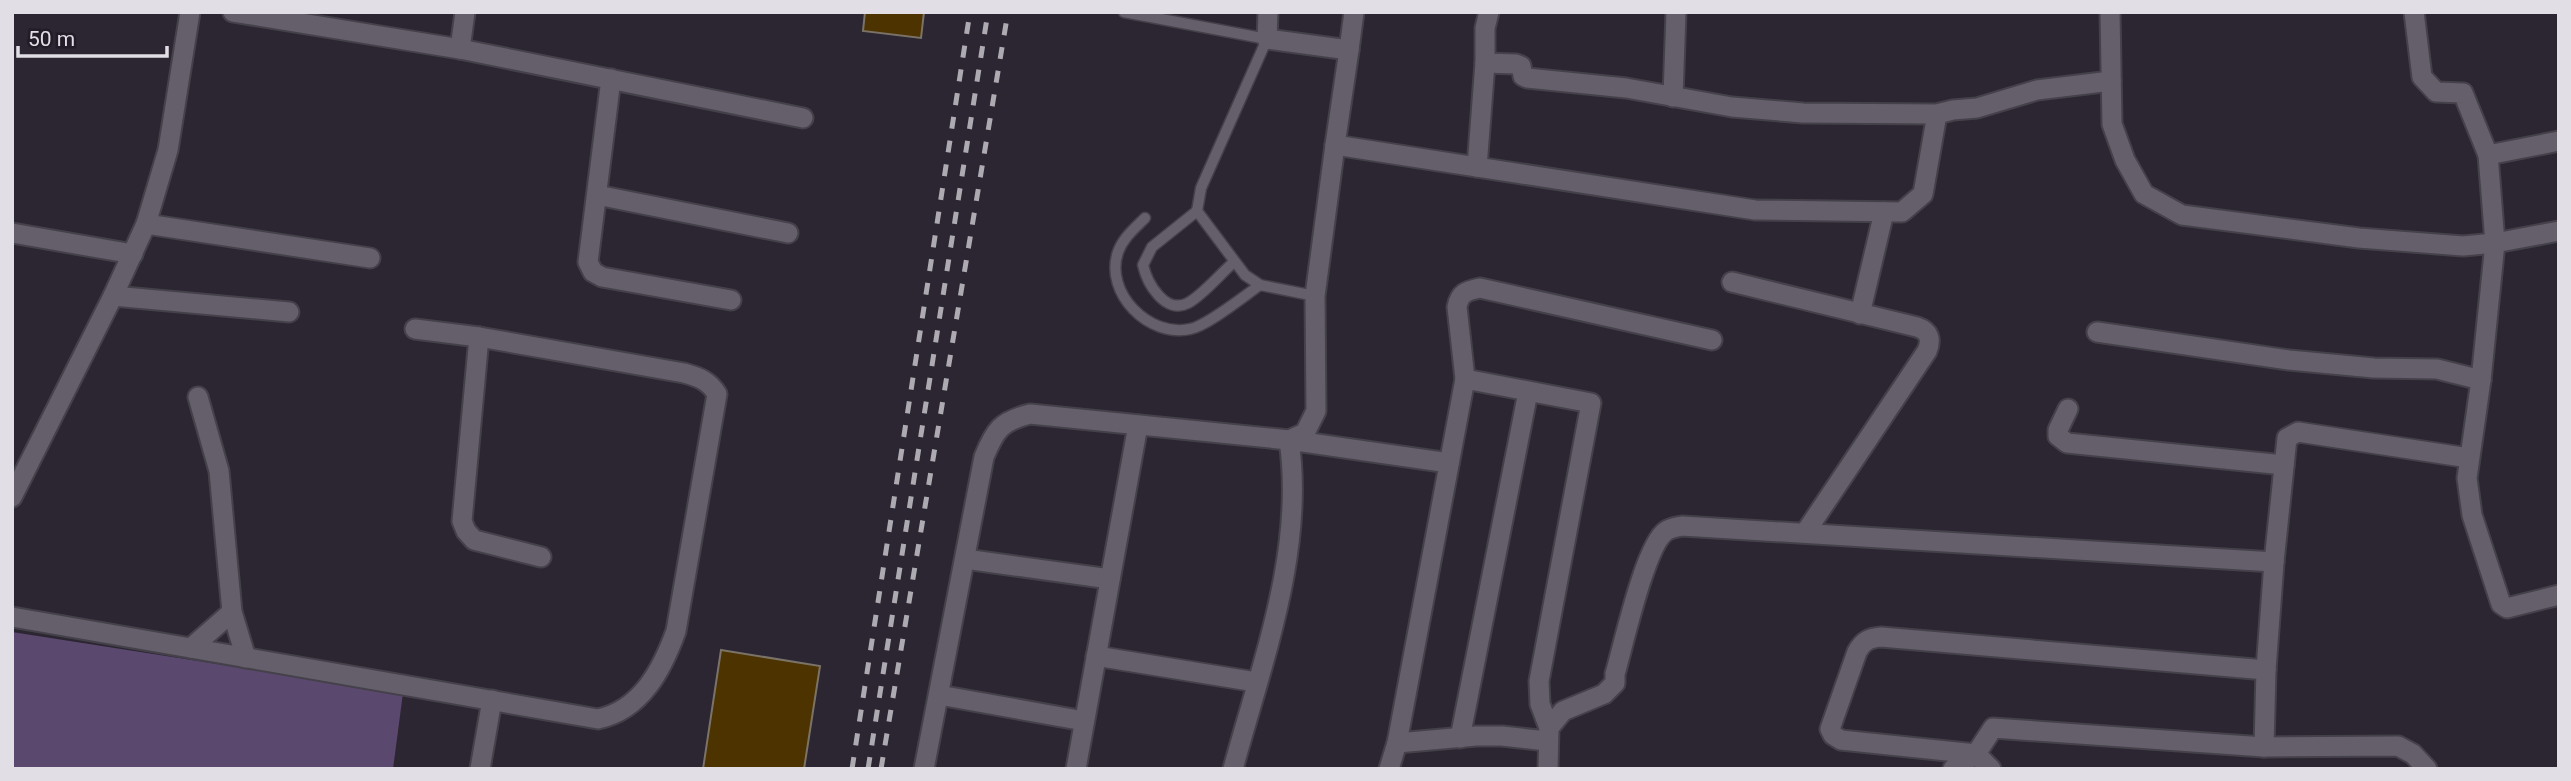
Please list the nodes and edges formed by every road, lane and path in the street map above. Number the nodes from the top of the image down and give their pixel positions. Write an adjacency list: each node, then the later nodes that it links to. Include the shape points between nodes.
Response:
1 (190, 12): 28 (street, via 168,150)
2 (233, 12): 12 (street)
3 (465, 12): 12 (street)
4 (1124, 12): 11 (lane)
5 (1268, 12): 11 (street)
6 (1354, 12): 13 (street)
7 (1489, 12): 14 (street)
8 (1676, 12): 17 (street)
9 (2110, 12): 16 (street)
10 (2414, 12): 22 (street, via 2422,78 2436,92 2463,93)
11 (1267, 38): 13 (street); 25 (lane, via 1201,188)
12 (460, 49): 15 (street)
13 (1349, 50): 21 (street)
14 (1485, 63): 17 (street, via 1518,64 1527,78); 23 (street)
15 (611, 79): 19 (street); 24 (street)
16 (2111, 81): 18 (street, via 2037,90 1977,108); 32 (street, via 2112,124 2125,160 2144,194 2182,215 2359,238 2463,246)
17 (1673, 97): 18 (street, via 1803,113)
18 (1937, 114): 26 (street, via 1923,194 1902,212)
19 (803, 118)
20 (2559, 141): 22 (street)
21 (1335, 145): 23 (street); 39 (street)
22 (2488, 155): 32 (street)
23 (1477, 167): 26 (street, via 1755,211)
24 (597, 195): 30 (street); 40 (street, via 588,262 593,272)
25 (1197, 211): 35 (lane); 35 (lane, via 1145,257 1148,283 1165,300 1187,303)
26 (1884, 212): 42 (street)
27 (1145, 218): 37 (lane, via 1124,239 1115,264 1122,293 1149,323 1165,329 1191,329)
28 (146, 224): 33 (street); 34 (street)
29 (12, 233): 33 (street)
30 (788, 233)
31 (2558, 234): 32 (street)
32 (2495, 243): 48 (street)
33 (133, 254): 38 (street)
34 (370, 258)
35 (1234, 262): 37 (lane)
36 (1732, 282): 42 (street)
37 (1260, 285): 39 (lane)
38 (113, 296): 41 (street); 57 (street)
39 (1315, 296): 53 (street, via 1315,411 1305,433)
40 (730, 300)
41 (289, 313)
42 (1860, 314): 58 (street, via 1924,330 1930,344)
43 (415, 329): 45 (street)
44 (2097, 332): 48 (street, via 2290,360 2437,369)
45 (480, 337): 59 (street, via 462,521 474,540); 72 (street, via 684,373 706,381 717,394 676,631 655,677 617,715 598,719)
46 (1712, 340): 47 (street, via 1480,288 1465,291 1457,307)
47 (1465, 379): 49 (street); 55 (street)
48 (2481, 380): 54 (street)
49 (1528, 392): 74 (street, via 1591,403 1539,681); 75 (street)
50 (198, 397): 64 (street, via 219,471)
51 (2068, 409): 56 (street, via 2058,430 2067,443)
52 (1138, 425): 53 (street); 60 (street, via 1030,414 1000,427 984,457); 62 (street)
53 (1289, 440): 55 (street); 70 (street, via 1294,498 1285,566)
54 (2469, 457): 56 (street, via 2298,432 2287,438); 63 (street, via 2472,515 2501,604 2507,608)
55 (1449, 463): 76 (street)
56 (2284, 465): 61 (street)
57 (12, 497)
58 (1805, 533): 61 (street); 74 (street, via 1682,526 1667,530 1647,564 1615,683 1604,694 1563,711)
59 (541, 557)
60 (965, 559): 62 (street); 71 (street)
61 (2274, 562): 69 (street)
62 (1110, 579): 67 (street)
63 (2559, 595)
64 (232, 612): 66 (street); 68 (street)
65 (12, 617): 66 (street)
66 (191, 648): 68 (street)
67 (1096, 656): 70 (street); 73 (street)
68 (246, 657): 72 (street)
69 (2266, 670): 77 (street); 78 (street, via 1881,637 1862,644 1830,729 1833,735 1841,740)
70 (1256, 682): 82 (street)
71 (939, 695): 73 (street); 80 (street)
72 (492, 700): 79 (street)
73 (1084, 721): 81 (street)
74 (1548, 735): 75 (street); 84 (street)
75 (1460, 738): 76 (street)
76 (1397, 743): 83 (street)
77 (2264, 747): 78 (street, via 1993,729); 87 (street, via 2398,746)
78 (1976, 754): 85 (street); 86 (street)
79 (480, 769)
80 (924, 769)
81 (1076, 769)
82 (1233, 769)
83 (1390, 769)
84 (1548, 769)
85 (1953, 769)
86 (1991, 769)
87 (2427, 769)

